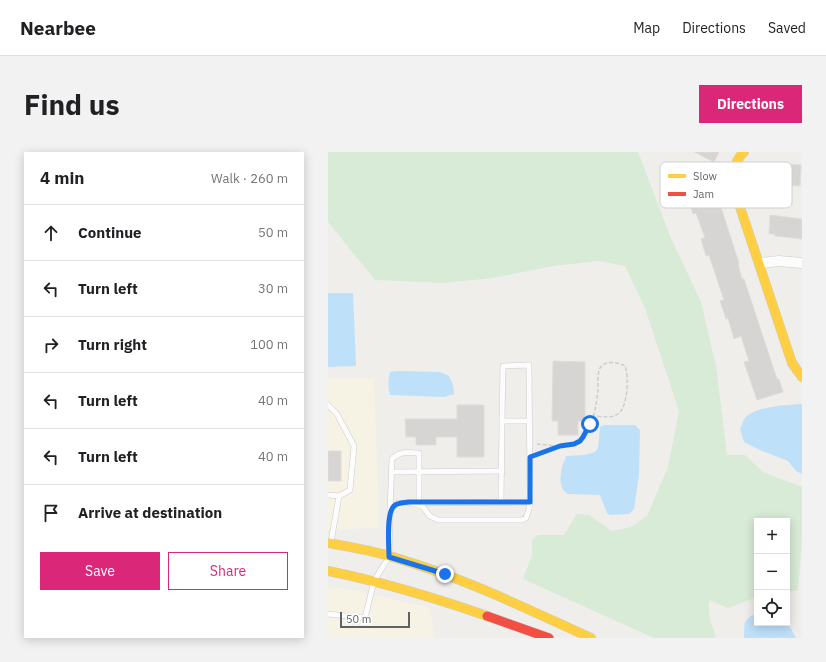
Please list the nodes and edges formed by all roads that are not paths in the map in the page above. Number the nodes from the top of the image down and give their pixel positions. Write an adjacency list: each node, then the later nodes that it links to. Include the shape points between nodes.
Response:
1 (744, 152): 2 (main road)
2 (737, 162)
3 (741, 208): 4 (main road)
4 (760, 263): 5 (street); 6 (main road, via 792,362)
5 (802, 263)
6 (802, 377)
7 (328, 405): 14 (lane, via 337,414 354,446 350,490)
8 (502, 421): 9 (lane); 9 (lane, via 503,366 529,365); 10 (lane)
9 (529, 421): 18 (lane)
10 (502, 471): 12 (lane); 17 (lane)
11 (391, 472): 12 (lane); 12 (lane, via 392,459 397,454 407,452 419,453); 19 (lane)
12 (419, 472): 16 (lane)
13 (328, 495): 14 (lane)
14 (339, 496): 20 (lane)
15 (409, 502): 16 (lane); 18 (lane, via 422,506 430,516 438,520 522,520 526,518); 19 (lane, via 398,503)
16 (419, 502): 17 (lane)
17 (501, 502): 18 (lane)
18 (530, 502)
19 (390, 512): 21 (lane)
20 (329, 543): 21 (main road)
21 (389, 557): 23 (lane); 26 (main road, via 470,584)
22 (328, 571): 23 (main road)
23 (374, 581): 24 (lane, via 366,618); 25 (main road, via 440,600)
24 (328, 614)
25 (548, 638)
26 (591, 638)

